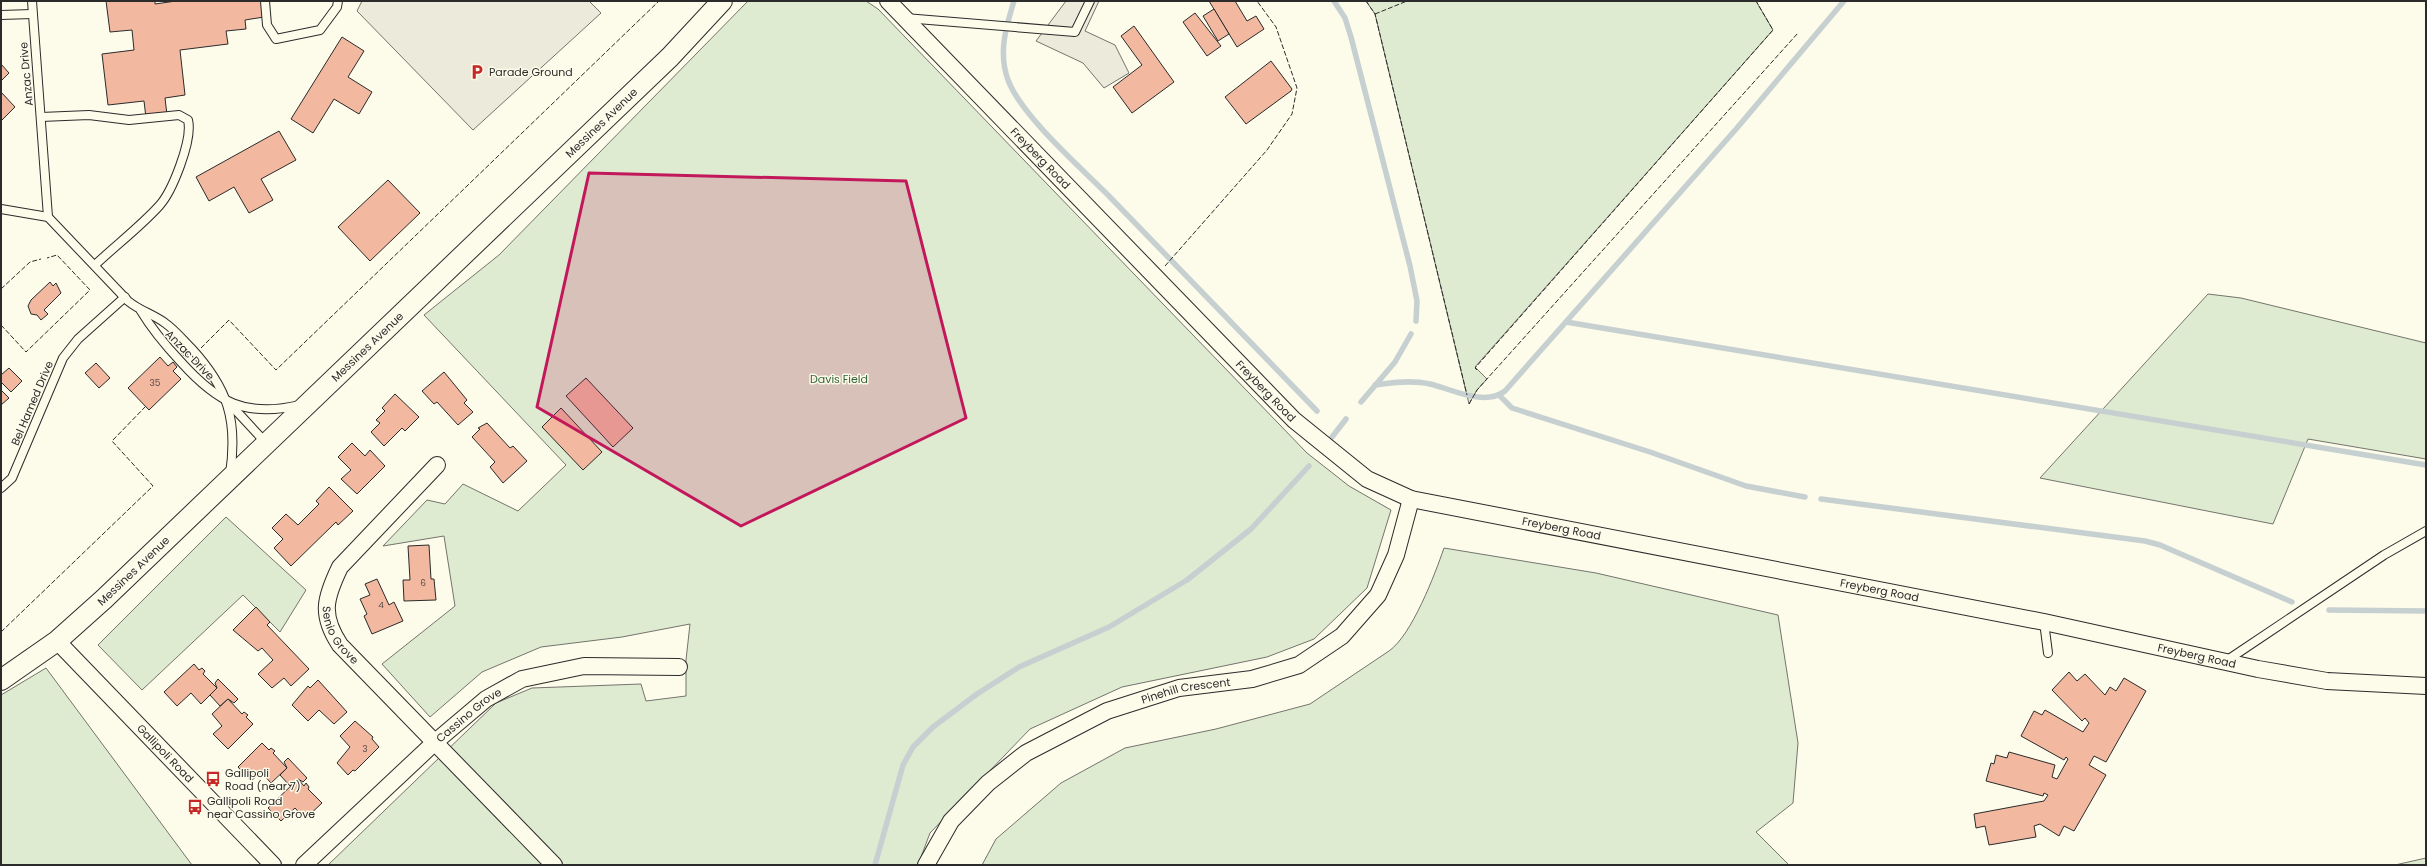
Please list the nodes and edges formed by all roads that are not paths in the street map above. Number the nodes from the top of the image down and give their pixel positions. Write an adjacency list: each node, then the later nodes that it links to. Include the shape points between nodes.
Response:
1 (32, 1): 7 (lane, Anzac Drive)
2 (265, 1): 3 (lane, via 267,25 276,39 320,30 337,7)
3 (338, 1)
4 (722, 1): 17 (street, Messines Avenue, via 670,57)
5 (888, 1): 9 (street, Freyberg Road)
6 (1090, 1): 9 (lane, via 1075,32)
7 (32, 14): 8 (lane); 10 (lane, Anzac Drive)
8 (1, 15)
9 (904, 18): 22 (street, Freyberg Road, via 1294,420 1367,479)
10 (41, 117): 12 (lane, Anzac Drive); 13 (lane, via 89,115 129,120 184,116 189,125 185,154 161,204)
11 (1, 209): 12 (lane)
12 (48, 217): 13 (lane, Anzac Drive)
13 (95, 265): 14 (lane, Anzac Drive)
14 (125, 297): 15 (lane, Anzac Drive); 21 (lane, Bel Hamed Drive, via 78,339 63,358 12,478)
15 (141, 312): 16 (lane, Anzac Drive, via 155,334 195,378 206,389); 16 (lane, Anzac Drive, via 157,318 172,328 214,375)
16 (227, 401): 17 (lane, via 261,410 278,410); 18 (lane); 20 (lane, via 232,442)
17 (306, 404): 18 (street, Messines Avenue)
18 (266, 443): 20 (street, Messines Avenue)
19 (437, 465): 31 (street, Senio Grove, via 340,566 330,588 326,610 330,630 340,646)
20 (229, 478): 25 (street, Messines Avenue)
21 (1, 488)
22 (1411, 499): 24 (street, Freyberg Road); 35 (street, Pinehill Crescent, via 1396,555 1378,595 1342,636 1299,665 1252,679 1179,688 1107,711 1026,753 988,783 950,821)
23 (2426, 532): 27 (lane, via 2384,555)
24 (2044, 622): 26 (lane); 27 (street, Freyberg Road)
25 (57, 641): 29 (street, Messines Avenue); 32 (street, Gallipoli Road)
26 (2048, 653)
27 (2226, 661): 30 (street, Freyberg Road, via 2327,681)
28 (680, 667): 31 (street, Cassino Grove, via 584,666 522,679 486,699)
29 (1, 680)
30 (2426, 686)
31 (434, 743): 33 (street, Cassino Grove); 34 (street, Senio Grove)
32 (273, 865)
33 (304, 865)
34 (554, 865)
35 (926, 865)

